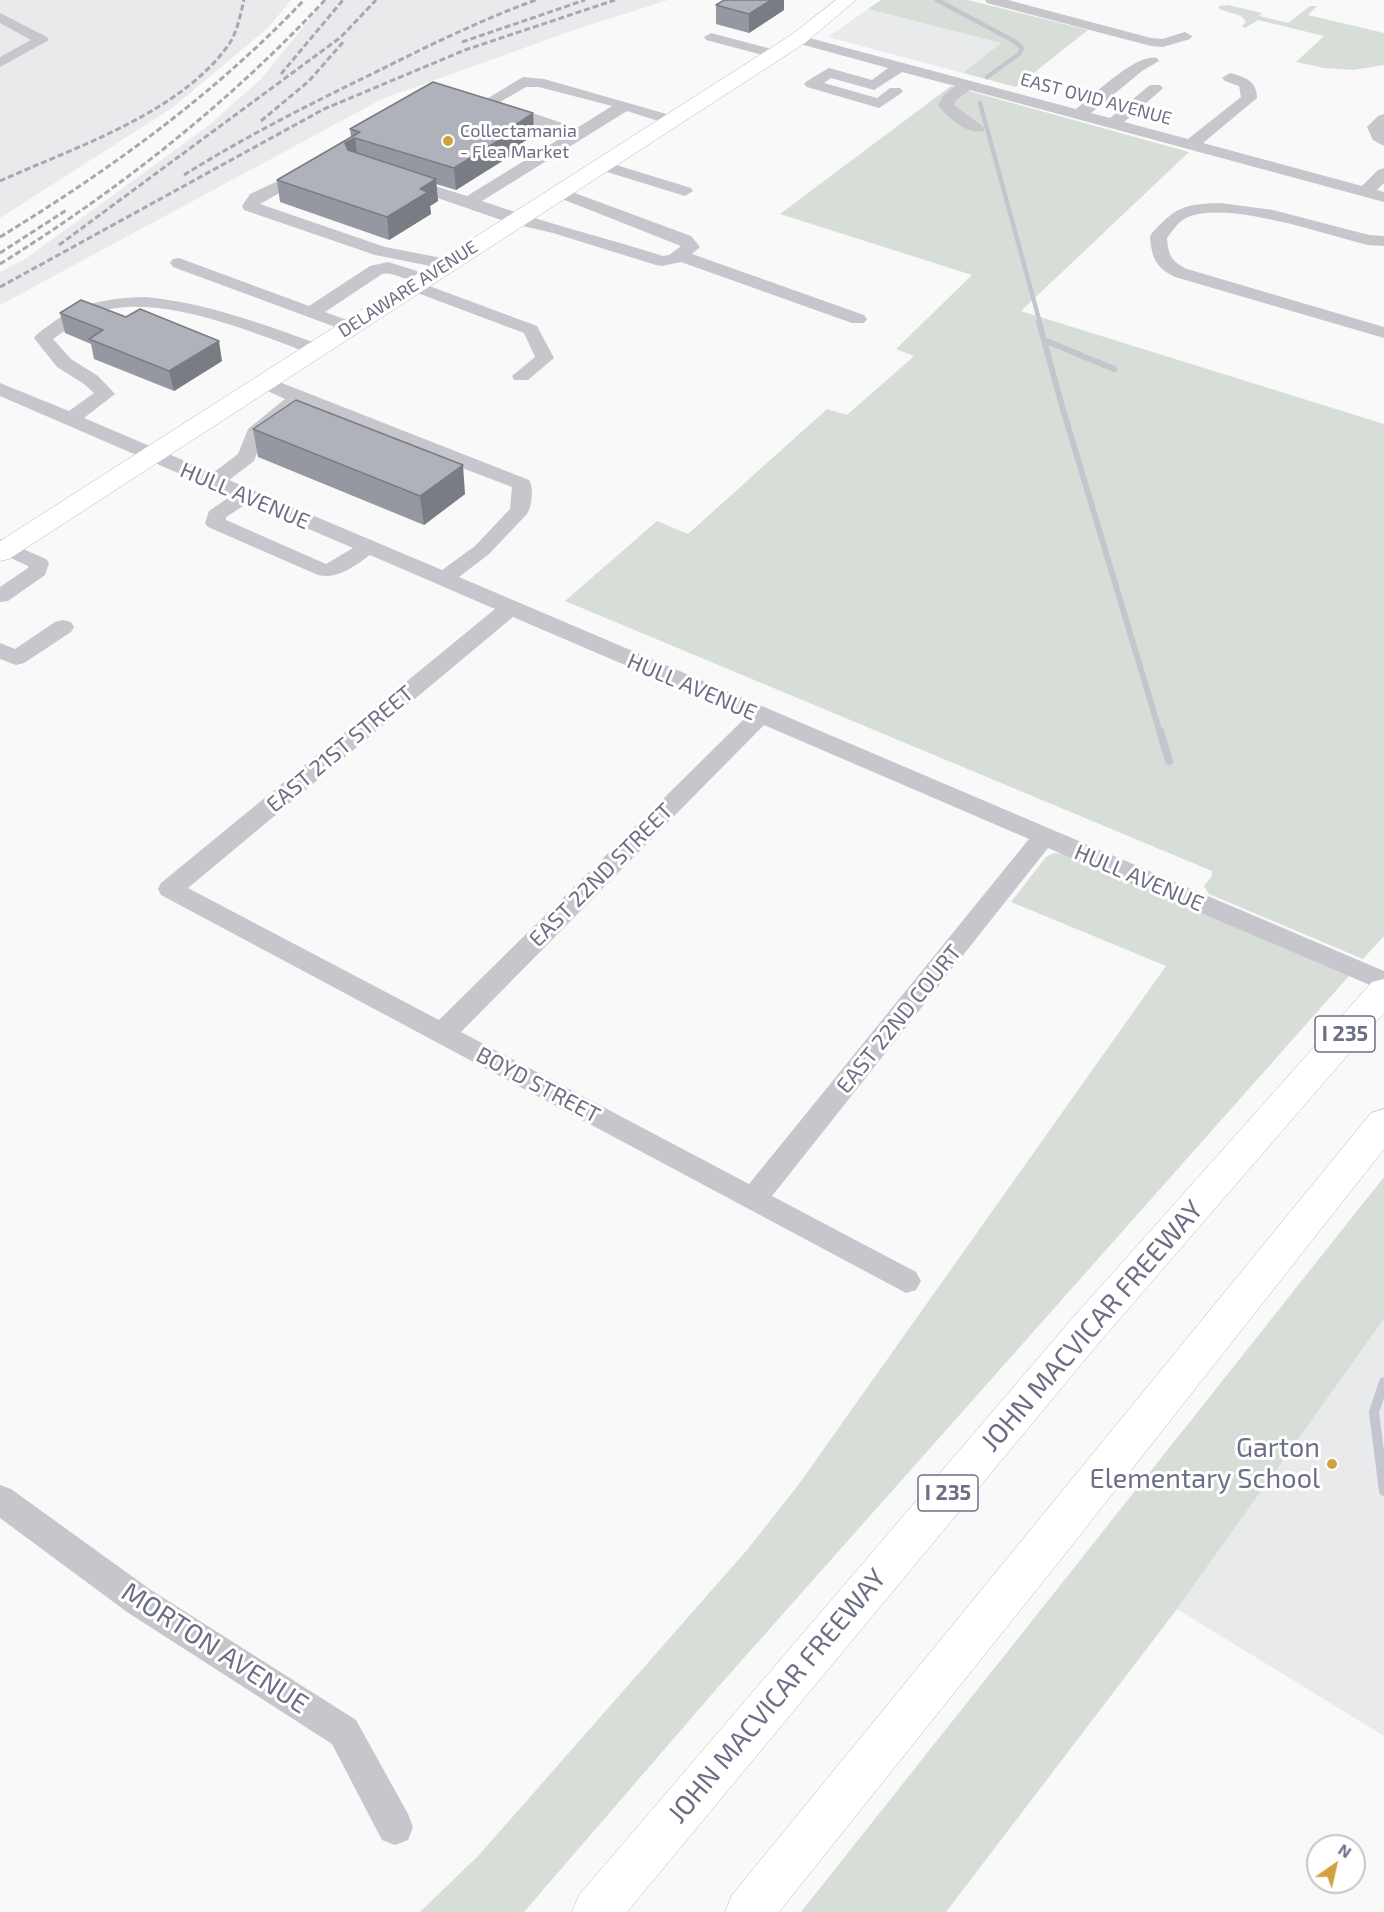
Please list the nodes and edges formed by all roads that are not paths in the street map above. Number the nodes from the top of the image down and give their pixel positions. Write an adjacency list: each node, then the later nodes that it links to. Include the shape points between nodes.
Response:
1 (847, 0): 6 (main road, DELAWARE AVENUE)
2 (864, 0): 6 (main road, DELAWARE AVENUE)
3 (992, 0): 4 (street)
4 (1014, 3): 7 (street, via 1151,42 1163,43)
5 (0, 17): 11 (street, via 42,40)
6 (807, 32): 9 (main road, DELAWARE AVENUE); 12 (street, EAST OVID AVENUE)
7 (1185, 36)
8 (711, 37): 9 (street)
9 (774, 54): 20 (main road, DELAWARE AVENUE)
10 (1152, 61): 18 (street, via 1137,68)
11 (0, 63)
12 (900, 66): 14 (street, EAST OVID AVENUE); 15 (street)
13 (1230, 78): 24 (street, via 1244,83 1250,90 1249,98)
14 (968, 84): 18 (street, EAST OVID AVENUE); 22 (street, via 946,105)
15 (874, 85)
16 (1155, 88): 21 (street)
17 (625, 105): 20 (street); 25 (street); 25 (street, via 539,82 523,82 490,101)
18 (1079, 115): 21 (street, EAST OVID AVENUE)
19 (1384, 119): 23 (street, via 1376,127)
20 (671, 120): 25 (main road, DELAWARE AVENUE)
21 (1113, 124): 24 (street, EAST OVID AVENUE)
22 (977, 128)
23 (1384, 141)
24 (1191, 145): 31 (street, EAST OVID AVENUE)
25 (592, 148): 29 (street); 30 (main road, DELAWARE AVENUE); 33 (street)
26 (1384, 173): 31 (street)
27 (295, 177): 38 (street, via 256,198 250,206 381,251)
28 (391, 177): 33 (street)
29 (685, 191)
30 (558, 192): 34 (main road, DELAWARE AVENUE); 36 (street, via 685,240 691,247)
31 (1366, 192): 32 (street, EAST OVID AVENUE)
32 (1384, 197)
33 (469, 202): 34 (street)
34 (516, 219): 36 (street, via 662,261); 38 (main road, DELAWARE AVENUE)
35 (1384, 241): 43 (street, via 1266,214 1223,209 1178,214 1158,237 1160,256 1181,273)
36 (680, 256): 41 (street)
37 (179, 263): 40 (street)
38 (447, 264): 39 (main road, DELAWARE AVENUE)
39 (418, 282): 40 (street, via 388,267 376,270); 42 (main road, DELAWARE AVENUE); 45 (street, via 531,330 545,358)
40 (312, 312): 42 (street)
41 (858, 319)
42 (349, 327): 44 (main road, DELAWARE AVENUE)
43 (1384, 333)
44 (315, 349): 46 (main road, DELAWARE AVENUE); 49 (street, via 178,305 127,301 87,310 43,338 64,363 106,394)
45 (521, 376)
46 (264, 382): 48 (street); 50 (main road, DELAWARE AVENUE)
47 (0, 389): 49 (street, HULL AVENUE)
48 (298, 398): 51 (street, via 255,433 247,457); 55 (street, via 522,484 520,510 482,550)
49 (69, 420): 50 (street, HULL AVENUE)
50 (151, 455): 51 (street, HULL AVENUE); 53 (main road, DELAWARE AVENUE)
51 (213, 482): 52 (street, HULL AVENUE)
52 (244, 496): 54 (street, HULL AVENUE); 54 (street, via 216,515 215,523 325,571 342,566)
53 (3, 548): 56 (street, via 39,563 38,571)
54 (367, 548): 55 (street, HULL AVENUE)
55 (442, 580): 57 (street, HULL AVENUE)
56 (0, 596)
57 (509, 609): 60 (street, HULL AVENUE); 62 (street, EAST 21ST STREET)
58 (63, 627): 59 (street, via 16,658)
59 (0, 650)
60 (760, 716): 61 (street, HULL AVENUE); 65 (street, EAST 22ND STREET)
61 (1044, 837): 63 (street, HULL AVENUE); 67 (street, EAST 22ND COURT)
62 (170, 889): 65 (street, BOYD STREET)
63 (1384, 982)
64 (1384, 991): 71 (main road, JOHN MACVICAR FREEWAY / I 235, via 946,1495)
65 (442, 1034): 67 (street, BOYD STREET)
66 (1384, 1123): 72 (main road)
67 (753, 1200): 68 (street, BOYD STREET)
68 (906, 1281)
69 (0, 1499): 70 (street, MORTON AVENUE, via 139,1601 345,1732)
70 (396, 1827)
71 (596, 1912)
72 (749, 1912)

